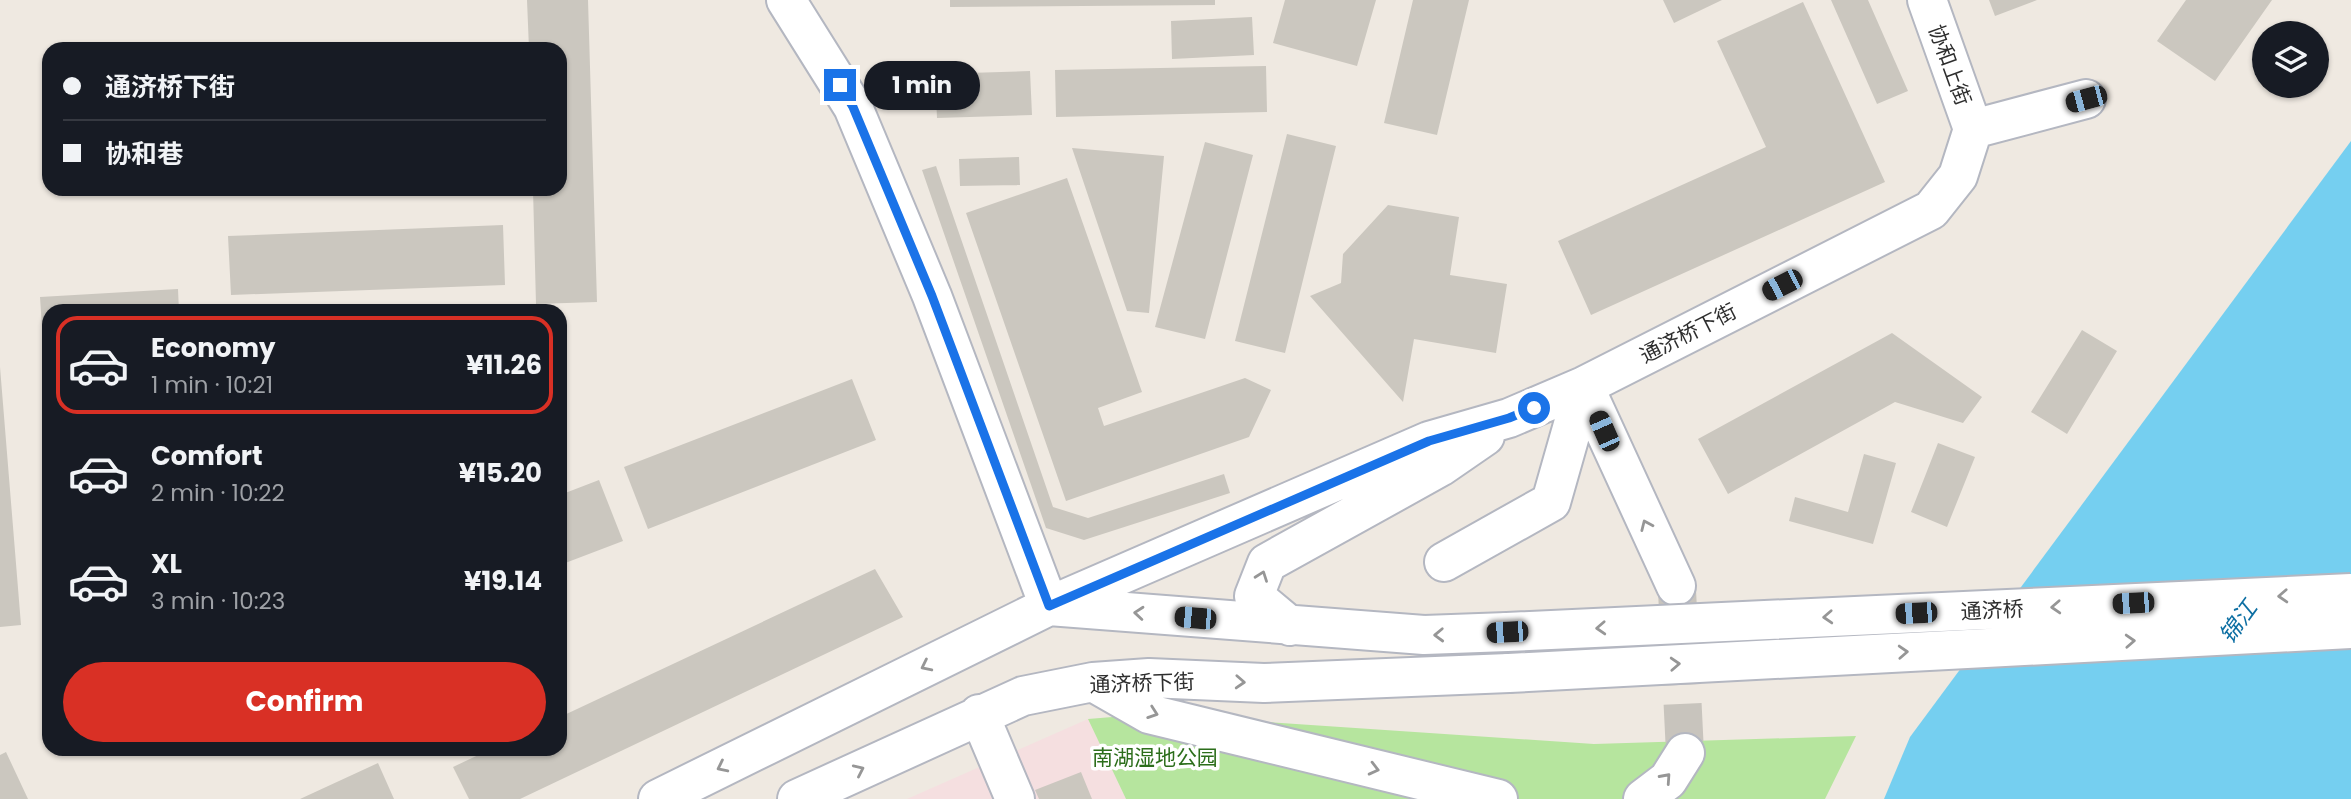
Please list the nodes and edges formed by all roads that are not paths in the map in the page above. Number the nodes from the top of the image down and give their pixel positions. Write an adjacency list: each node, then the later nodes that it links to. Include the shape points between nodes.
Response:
1 (786, 0): 10 (street, via 853,107 932,296)
2 (1927, 0): 4 (street, 协和上街)
3 (2086, 99): 4 (street)
4 (1973, 129): 5 (street, 通济桥下街, via 1958,176 1931,209)
5 (1584, 386): 6 (street, 通济桥下街); 7 (street, via 1551,502); 8 (street, one-way to 5)
6 (1509, 418): 10 (street, 通济桥下街, via 1429,441); 11 (street, 通济桥下街, one-way to 6, via 1254,596 1267,563 1440,467)
7 (1444, 562)
8 (1676, 586)
9 (2351, 593): 11 (street, 通济桥, one-way to 11, bridge, via 1424,635)
10 (1049, 606): 11 (street, one-way to 10); 17 (street, 通济桥下街, one-way to 17)
11 (1290, 626)
12 (2351, 629): 13 (street, 通济桥, one-way to 12, bridge)
13 (1509, 673): 14 (street, 通济桥下街, one-way to 13, via 1149,678 1264,683)
14 (1093, 682): 15 (street, 通济桥下街, via 1023,696); 20 (street, one-way to 20, via 1149,714)
15 (979, 714): 18 (street, 通济桥下街, one-way to 15); 19 (street)
16 (1685, 753): 21 (street, one-way to 16, via 1668,780)
17 (658, 799)
18 (797, 799)
19 (1015, 799)
20 (1498, 799)
21 (1643, 799)

